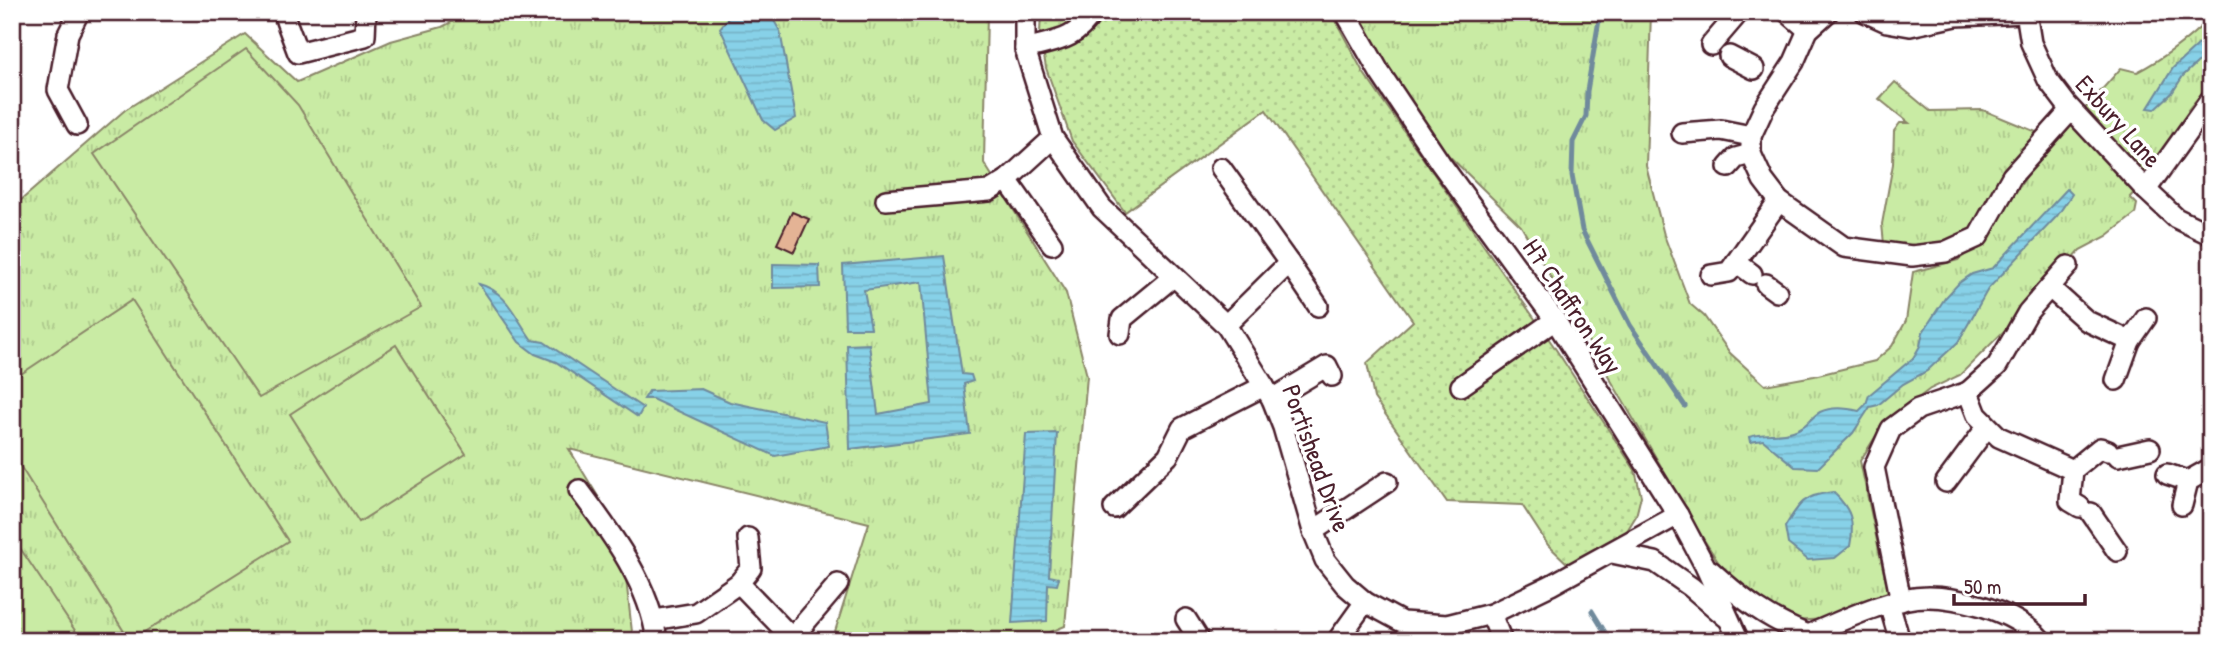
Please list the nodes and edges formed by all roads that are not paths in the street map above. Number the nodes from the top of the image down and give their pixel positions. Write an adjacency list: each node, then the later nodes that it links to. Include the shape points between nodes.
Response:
1 (79, 12): 19 (street, via 68,34 58,90)
2 (366, 12): 11 (street, via 365,36 298,53)
3 (1025, 12): 14 (street, Portishead Drive)
4 (1093, 12): 14 (street, via 1069,37)
5 (1345, 12): 40 (street, H7 Chaffron Way, via 1441,164)
6 (1787, 12): 12 (street)
7 (1828, 12): 12 (street)
8 (1865, 12): 9 (street, via 1910,26 1956,16)
9 (2026, 13): 18 (street, Exbury Lane, via 2031,43 2048,80)
10 (1735, 17): 13 (street)
11 (286, 20)
12 (1808, 30): 16 (street, via 1794,62)
13 (1711, 45)
14 (1026, 48): 21 (street, Portishead Drive)
15 (1729, 56): 16 (street)
16 (1767, 77): 22 (street, via 1764,108)
17 (2211, 99): 26 (street)
18 (2071, 110): 26 (street, Exbury Lane); 28 (street, via 2012,176 1978,237 1945,252 1912,256 1844,247)
19 (77, 124)
20 (1682, 133): 22 (street, via 1721,130)
21 (1053, 138): 25 (street); 35 (street, Portishead Drive, via 1102,208)
22 (1751, 145): 23 (street); 28 (street, via 1763,180)
23 (1728, 167)
24 (1221, 168): 32 (street)
25 (1007, 180): 27 (street, via 989,191); 30 (street)
26 (2146, 191): 29 (street, Exbury Lane, via 2176,218)
27 (886, 200)
28 (1779, 201): 31 (street)
29 (2211, 236)
30 (1052, 244)
31 (1736, 262): 34 (street, via 1729,271); 36 (street)
32 (1289, 263): 38 (street); 41 (street)
33 (2068, 266): 37 (street)
34 (1711, 275)
35 (1173, 277): 41 (street, Portishead Drive); 42 (street, via 1122,318)
36 (1765, 283)
37 (2050, 288): 43 (street, via 2087,320); 47 (street, via 2028,312 1997,366)
38 (1318, 306)
39 (2146, 318): 43 (street)
40 (1555, 320): 46 (street); 60 (street, H7 Chaffron Way)
41 (1226, 325): 48 (street, Portishead Drive)
42 (1120, 334)
43 (2130, 341): 45 (street)
44 (1332, 376): 48 (street, via 1327,366)
45 (2116, 380)
46 (1461, 386)
47 (1968, 392): 49 (street); 69 (street, via 1918,409 1891,429 1874,467)
48 (1268, 393): 59 (street, via 1182,428 1168,456); 61 (street, Portishead Drive, via 1283,427)
49 (1987, 427): 52 (street, via 1999,437); 56 (street)
50 (2150, 449): 52 (street, via 2113,454 2100,448)
51 (2211, 468): 54 (street)
52 (2073, 470): 63 (street, via 2070,501 2086,510)
53 (2168, 474): 54 (street)
54 (2188, 481): 58 (street)
55 (1387, 482): 61 (street)
56 (1946, 482)
57 (579, 490): 71 (street, via 619,544)
58 (2182, 505)
59 (1114, 508)
60 (1678, 515): 64 (street, Portishead Drive); 65 (street, H7 Chaffron Way)
61 (1313, 531): 68 (street, Portishead Drive, via 1325,560)
62 (748, 538): 66 (street, via 751,568)
63 (2117, 551)
64 (1612, 553): 70 (street, Portishead Drive); 72 (street, via 1655,562)
65 (1705, 566): 72 (street, H7 Chaffron Way); 73 (street, via 1740,598)
66 (739, 583): 67 (street, via 792,638); 71 (street, via 696,613)
67 (838, 584)
68 (1365, 602): 70 (street, Portishead Drive, via 1402,622 1447,625); 75 (street)
69 (1895, 602): 73 (street); 78 (street); 79 (street, via 1928,597 1966,601 2003,613)
70 (1491, 614): 76 (street)
71 (654, 620): 74 (street)
72 (1730, 620): 77 (street, H7 Chaffron Way)
73 (1801, 638)
74 (657, 641)
75 (1337, 641)
76 (1502, 641)
77 (1739, 641)
78 (1900, 641)
79 (2042, 641)

